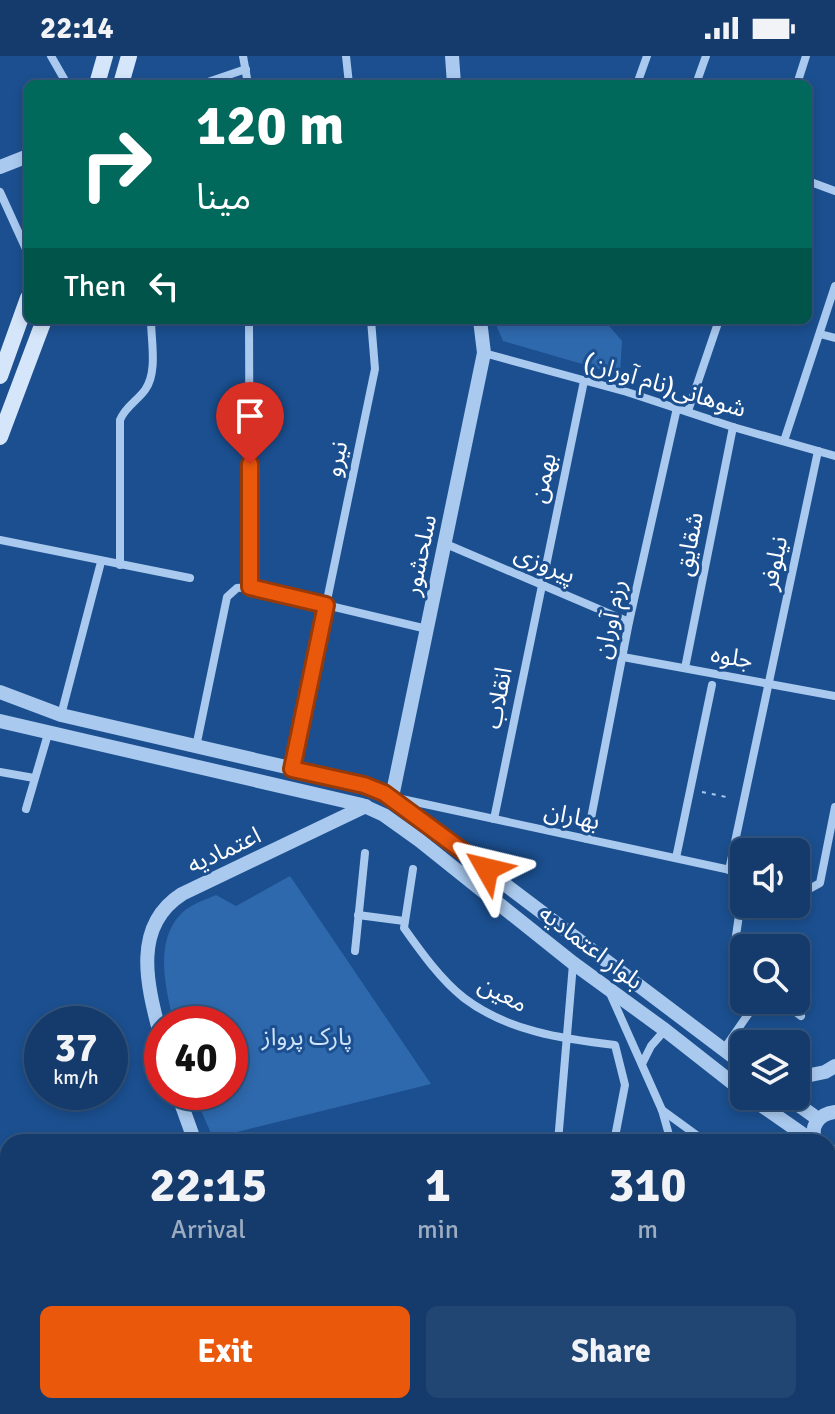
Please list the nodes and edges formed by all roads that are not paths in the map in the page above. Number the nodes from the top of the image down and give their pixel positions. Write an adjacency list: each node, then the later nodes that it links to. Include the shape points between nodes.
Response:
1 (51, 56): 11 (street)
2 (105, 56): 12 (main road)
3 (129, 56): 13 (main road)
4 (243, 56): 10 (street)
5 (346, 56): 16 (street)
6 (452, 56): 17 (street)
7 (647, 56): 18 (street)
8 (706, 56): 19 (street)
9 (806, 56): 20 (street)
10 (246, 69): 14 (street); 15 (street)
11 (65, 80)
12 (98, 80)
13 (122, 80)
14 (214, 80)
15 (247, 80)
16 (349, 80)
17 (454, 80)
18 (638, 80)
19 (697, 80)
20 (798, 80)
21 (24, 158): 22 (street)
22 (0, 167)
23 (812, 182): 24 (street)
24 (835, 191)
25 (0, 192): 26 (street)
26 (24, 245)
27 (835, 286): 35 (street)
28 (24, 309): 38 (main road)
29 (42, 324): 43 (main road)
30 (151, 324): 50 (street, via 152,377 120,420)
31 (249, 324): 53 (street)
32 (371, 324): 54 (street, نیرو, via 375,369)
33 (480, 324): 37 (street, سلحشور)
34 (718, 324): 41 (street)
35 (820, 334): 36 (street); 44 (street)
36 (835, 338)
37 (484, 353): 39 (street, شوهانی(نام آوران)); 48 (street, سلحشور)
38 (0, 376)
39 (584, 381): 40 (street, شوهانی(نام آوران)); 52 (street, بهمن)
40 (677, 408): 41 (street, شوهانی(نام آوران)); 55 (street, رزم آوران)
41 (688, 411): 42 (street, شوهانی(نام آوران))
42 (733, 427): 44 (street, شوهانی(نام آوران)); 58 (street, شقایق)
43 (0, 437)
44 (784, 441): 45 (street, شوهانی(نام آوران))
45 (818, 451): 46 (street, شوهانی(نام آوران)); 59 (street, نیلوفر)
46 (835, 456)
47 (0, 540): 49 (street)
48 (446, 544): 52 (street, پیروزی); 56 (street, سلحشور)
49 (101, 562): 50 (street); 63 (street)
50 (120, 565): 51 (street)
51 (190, 578)
52 (541, 584): 55 (street, پیروزی); 74 (street, انقلاب)
53 (250, 587): 54 (street); 66 (street, via 237,588 227,597)
54 (326, 605): 56 (street); 67 (street, نیرو)
55 (629, 622): 57 (street, رزم آوران)
56 (427, 629): 70 (street, سلحشور)
57 (623, 657): 58 (street, جلوه); 75 (street, رزم آوران)
58 (685, 668): 59 (street, جلوه)
59 (769, 684): 62 (street, جلوه); 79 (street, نیلوفر)
60 (712, 685): 77 (street)
61 (0, 692): 63 (street, بلوار اعتمادیه)
62 (835, 696)
63 (61, 715): 66 (street, بلوار اعتمادیه)
64 (0, 721): 65 (street, بلوار اعتمادیه)
65 (48, 734): 69 (street); 71 (street, بلوار اعتمادیه)
66 (196, 748): 67 (street, بلوار اعتمادیه)
67 (292, 769): 70 (street, بلوار اعتمادیه, via 364,785)
68 (0, 772): 69 (street)
69 (34, 778): 73 (street)
70 (392, 797): 74 (street, بهاران); 94 (street, بلوار اعتمادیه)
71 (366, 806): 84 (street, بلوار اعتمادیه, via 419,840); 86 (street, اعتمادیه, via 176,898 162,911 147,948)
72 (835, 807): 80 (street, via 820,883)
73 (26, 809)
74 (494, 819): 75 (street, بهاران)
75 (587, 839): 77 (street, بهاران)
76 (365, 853): 81 (street)
77 (676, 858): 79 (street, بهاران)
78 (413, 869): 82 (street)
79 (729, 870)
80 (810, 886)
81 (358, 915): 82 (street); 83 (street)
82 (404, 921): 91 (street, معین, via 422,953 464,998 509,1024)
83 (355, 951)
84 (573, 963): 85 (street, بلوار اعتمادیه); 91 (street)
85 (607, 988): 90 (street, بلوار اعتمادیه); 93 (street)
86 (154, 1006)
87 (748, 1014): 94 (street)
88 (798, 1014): 89 (street)
89 (801, 1016)
90 (665, 1030): 96 (street); 99 (street, بلوار اعتمادیه)
91 (565, 1039): 92 (street, معین); 106 (street)
92 (615, 1045): 93 (street, معین); 107 (street, via 623,1071)
93 (634, 1048): 96 (street)
94 (724, 1049): 95 (street, بلوار اعتمادیه)
95 (730, 1054)
96 (642, 1064): 102 (street)
97 (835, 1066): 98 (street)
98 (810, 1075)
99 (730, 1081)
100 (835, 1099): 104 (street)
101 (183, 1110): 105 (street)
102 (662, 1110): 108 (street); 109 (street)
103 (769, 1110): 110 (street, بلوار اعتمادیه)
104 (826, 1115): 111 (street, via 814,1127)
105 (192, 1134)
106 (559, 1134)
107 (616, 1134)
108 (669, 1134)
109 (695, 1134)
110 (804, 1134)
111 (814, 1134)

